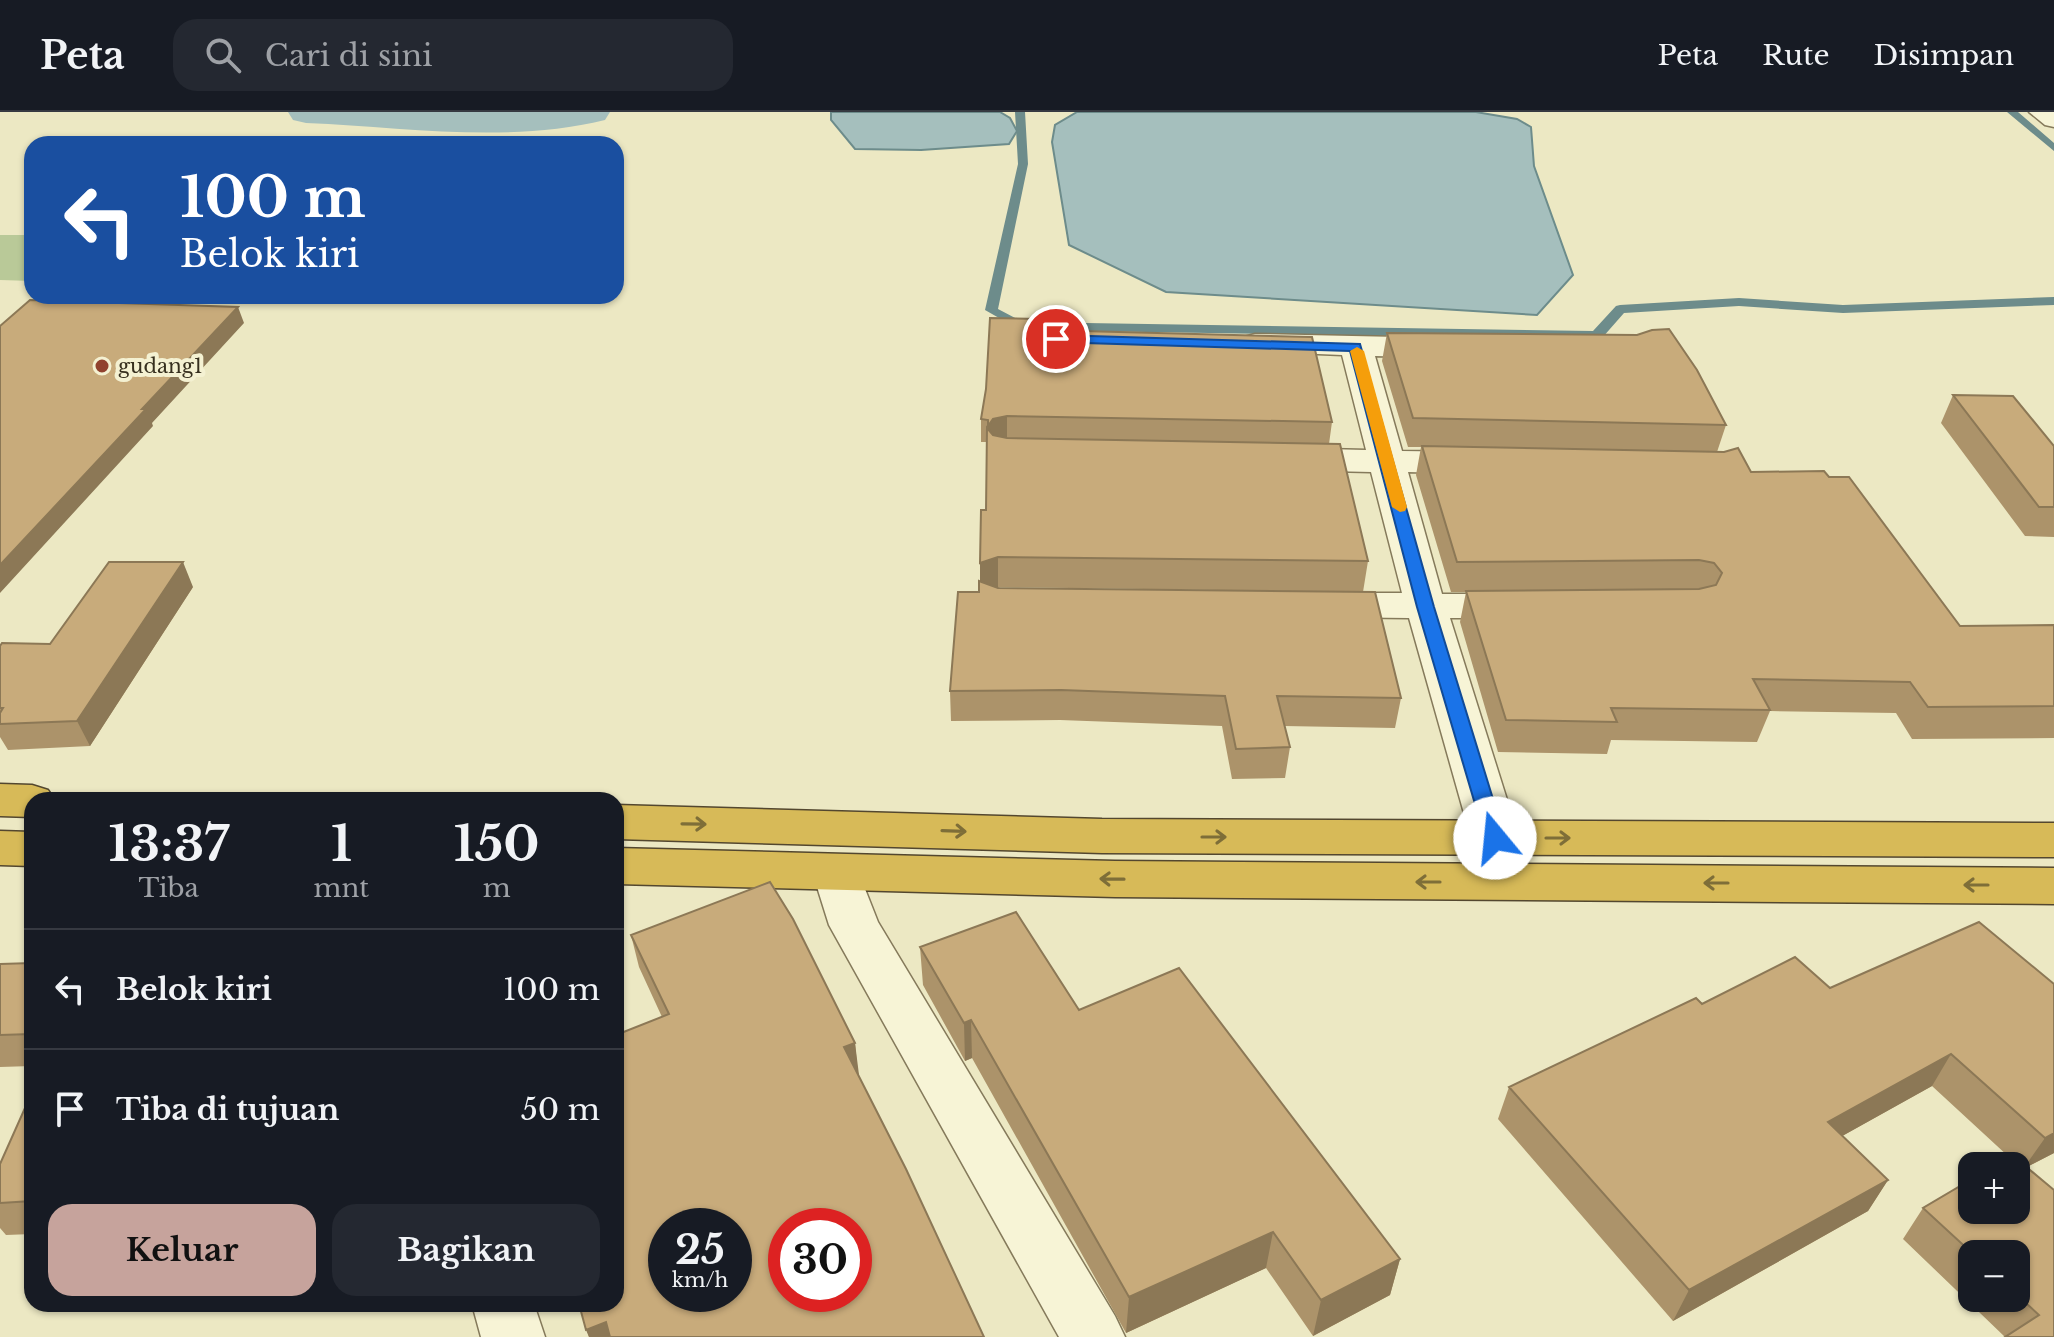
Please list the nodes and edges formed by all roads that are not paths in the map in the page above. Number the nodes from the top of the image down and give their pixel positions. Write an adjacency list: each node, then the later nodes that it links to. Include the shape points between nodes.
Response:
1 (2041, 112): 2 (street)
2 (2054, 120)
3 (1230, 344): 4 (street)
4 (1356, 347): 5 (street); 7 (street)
5 (1478, 348)
6 (1261, 459): 7 (street)
7 (1388, 461): 8 (street); 11 (street)
8 (1512, 463)
9 (1283, 605): 11 (street)
10 (1565, 606): 11 (street)
11 (1426, 607): 15 (street)
12 (0, 800): 13 (highway)
13 (24, 801)
14 (624, 822): 15 (highway, one-way to 15, via 1102,836)
15 (1495, 838): 16 (highway, one-way to 16)
16 (2054, 840)
17 (0, 848): 18 (highway)
18 (24, 849)
19 (624, 866): 20 (highway)
20 (837, 874): 21 (highway, one-way to 20); 24 (street, via 854,925)
21 (2054, 886)
22 (505, 1312): 23 (street)
23 (513, 1337)
24 (1093, 1337)

